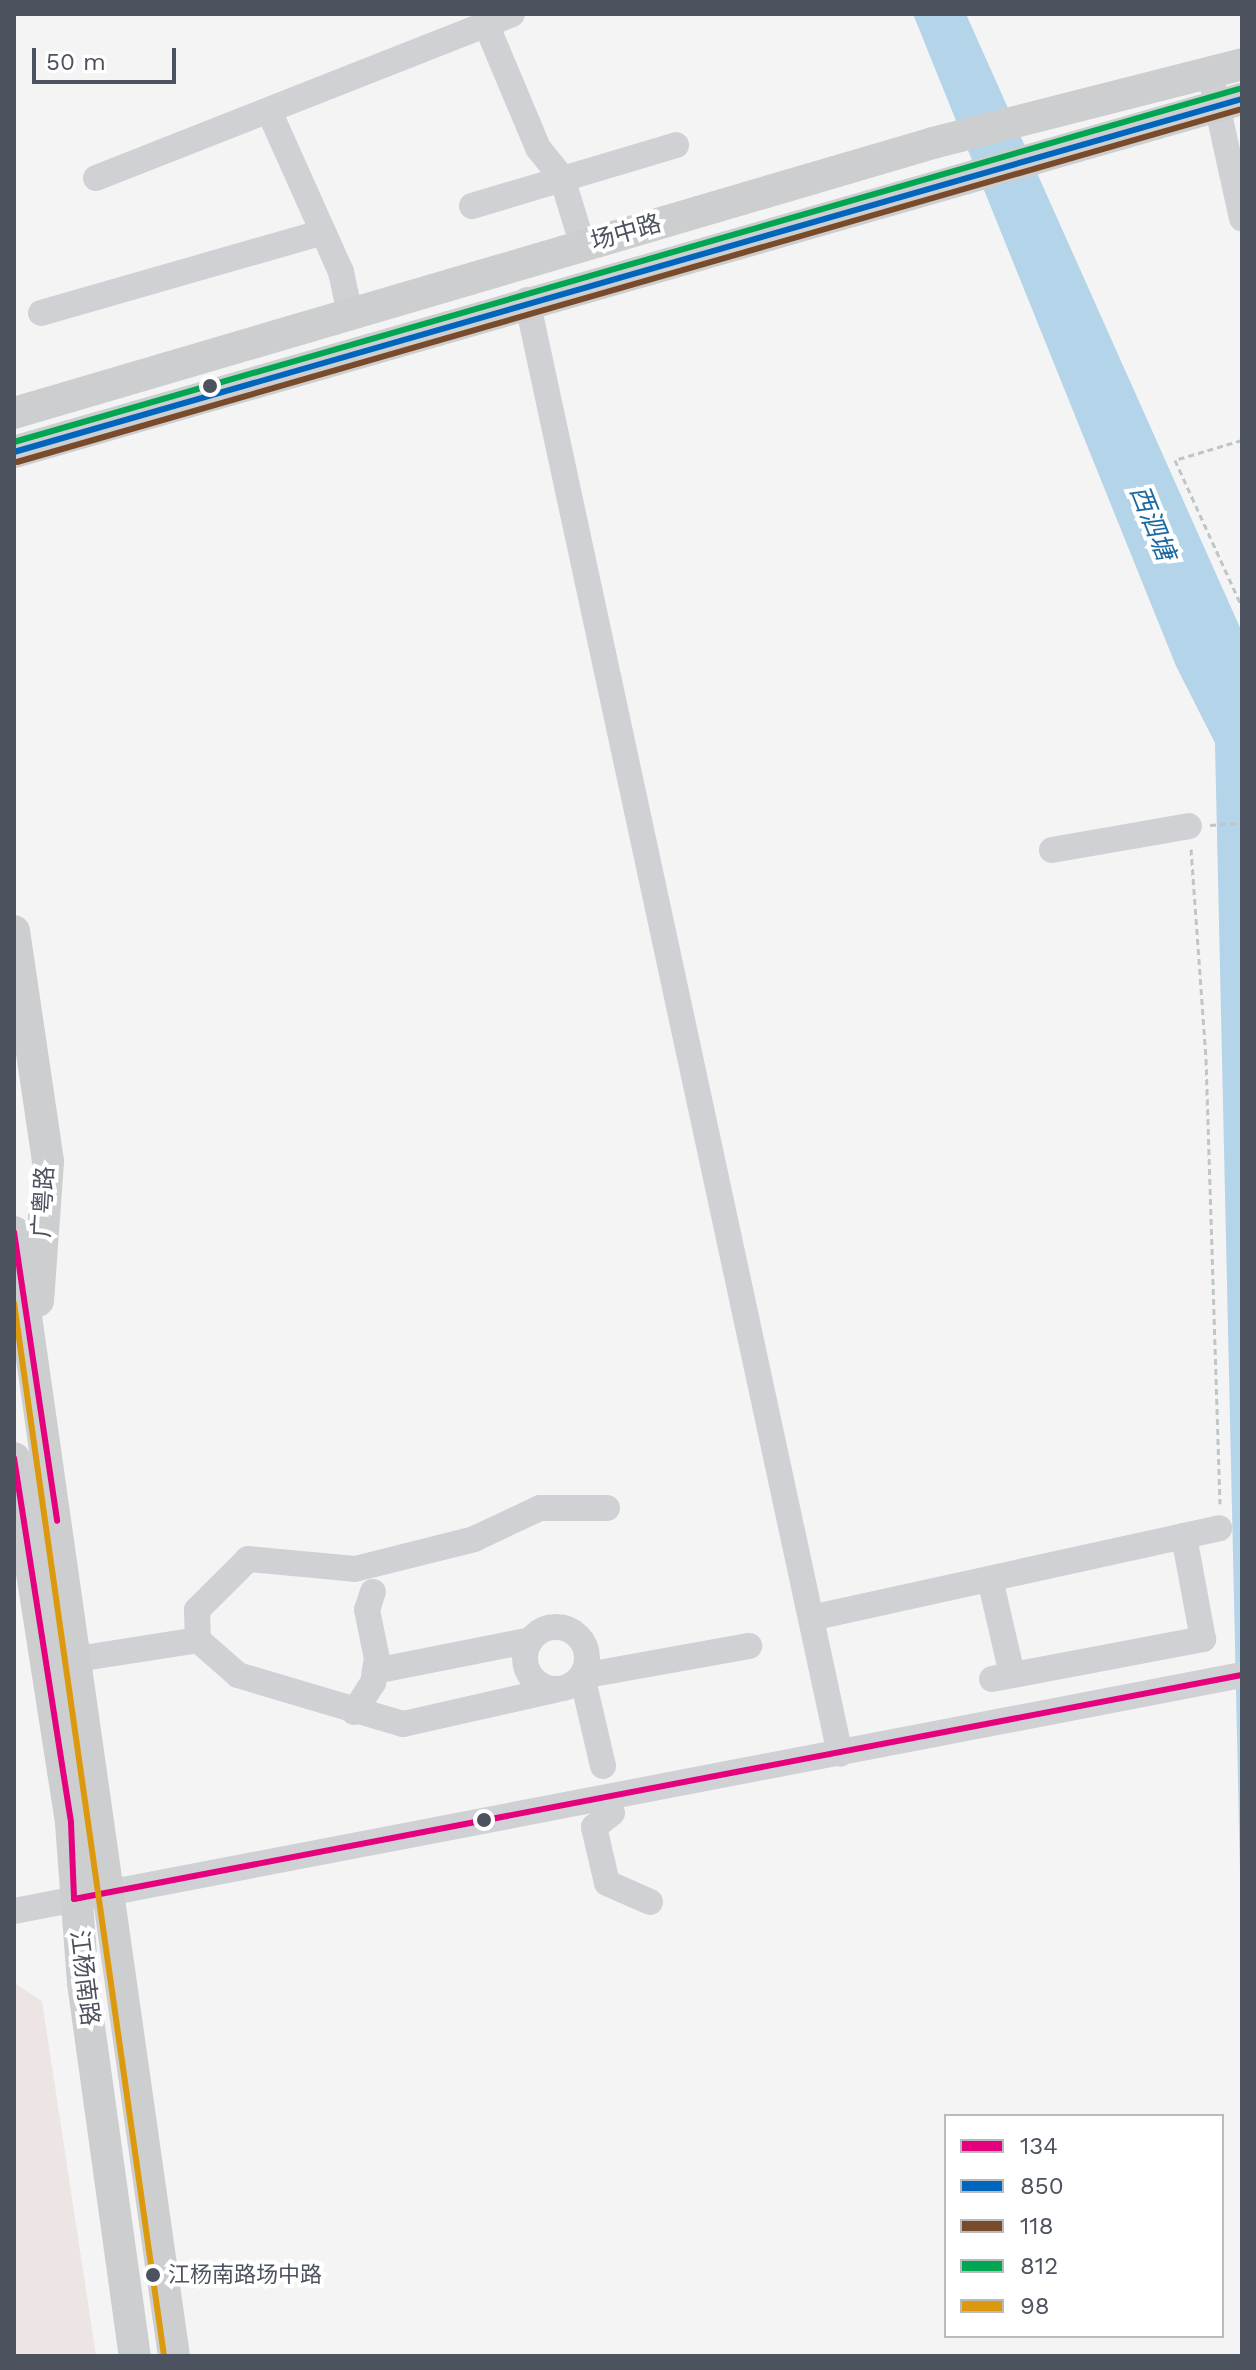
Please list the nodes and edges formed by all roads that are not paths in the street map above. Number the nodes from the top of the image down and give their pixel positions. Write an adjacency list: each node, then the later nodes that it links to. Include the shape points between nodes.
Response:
1 (512, 14): 2 (street)
2 (486, 24): 6 (street); 9 (street, via 538,148)
3 (1242, 64): 4 (main road, 场中路)
4 (1210, 73): 5 (street); 13 (main road, 场中路, via 933,143)
5 (1230, 102): 11 (street); 14 (main road, 场中路)
6 (269, 111): 8 (street); 12 (street)
7 (676, 145): 9 (street)
8 (96, 178)
9 (562, 178): 10 (street); 13 (street)
10 (472, 206)
11 (1242, 219)
12 (323, 232): 15 (street); 16 (street, via 341,272)
13 (583, 246): 16 (main road, 场中路)
14 (527, 300): 18 (main road, 场中路); 30 (street)
15 (41, 313)
16 (350, 314): 17 (main road, 场中路)
17 (14, 413)
18 (14, 452)
19 (1196, 826): 20 (street)
20 (1052, 850)
21 (14, 931): 23 (main road, 广粤路, via 48,1162)
22 (14, 1232): 23 (main road, 广粤路)
23 (35, 1352): 34 (main road, 江杨南路)
24 (14, 1458): 44 (main road, 江杨南路, via 71,1823)
25 (607, 1508): 31 (street, via 540,1508 474,1539 355,1569 248,1559 197,1610)
26 (1219, 1528): 27 (street)
27 (1184, 1536): 28 (street); 28 (street, via 1203,1639 1002,1677)
28 (990, 1579): 30 (street)
29 (373, 1592): 35 (street, via 367,1610)
30 (811, 1618): 40 (street)
31 (198, 1640): 34 (street); 39 (street, via 238,1675)
32 (531, 1640): 35 (street); 37 (street, via 546,1629 574,1632 587,1656); 38 (street, via 525,1652 528,1673)
33 (749, 1646): 37 (street)
34 (77, 1659): 43 (main road, 江杨南路)
35 (375, 1671): 39 (street)
36 (1242, 1675): 40 (street)
37 (582, 1676): 38 (street); 41 (street)
38 (554, 1690): 39 (street, via 403,1724)
39 (354, 1712)
40 (840, 1754): 43 (street, via 485,1816)
41 (603, 1766)
42 (612, 1813): 45 (street, via 594,1827 607,1883)
43 (109, 1892): 44 (street); 48 (main road, 江杨南路)
44 (74, 1899): 46 (street); 47 (main road, 江杨南路)
45 (650, 1902)
46 (14, 1911)
47 (135, 2356)
48 (174, 2356)

